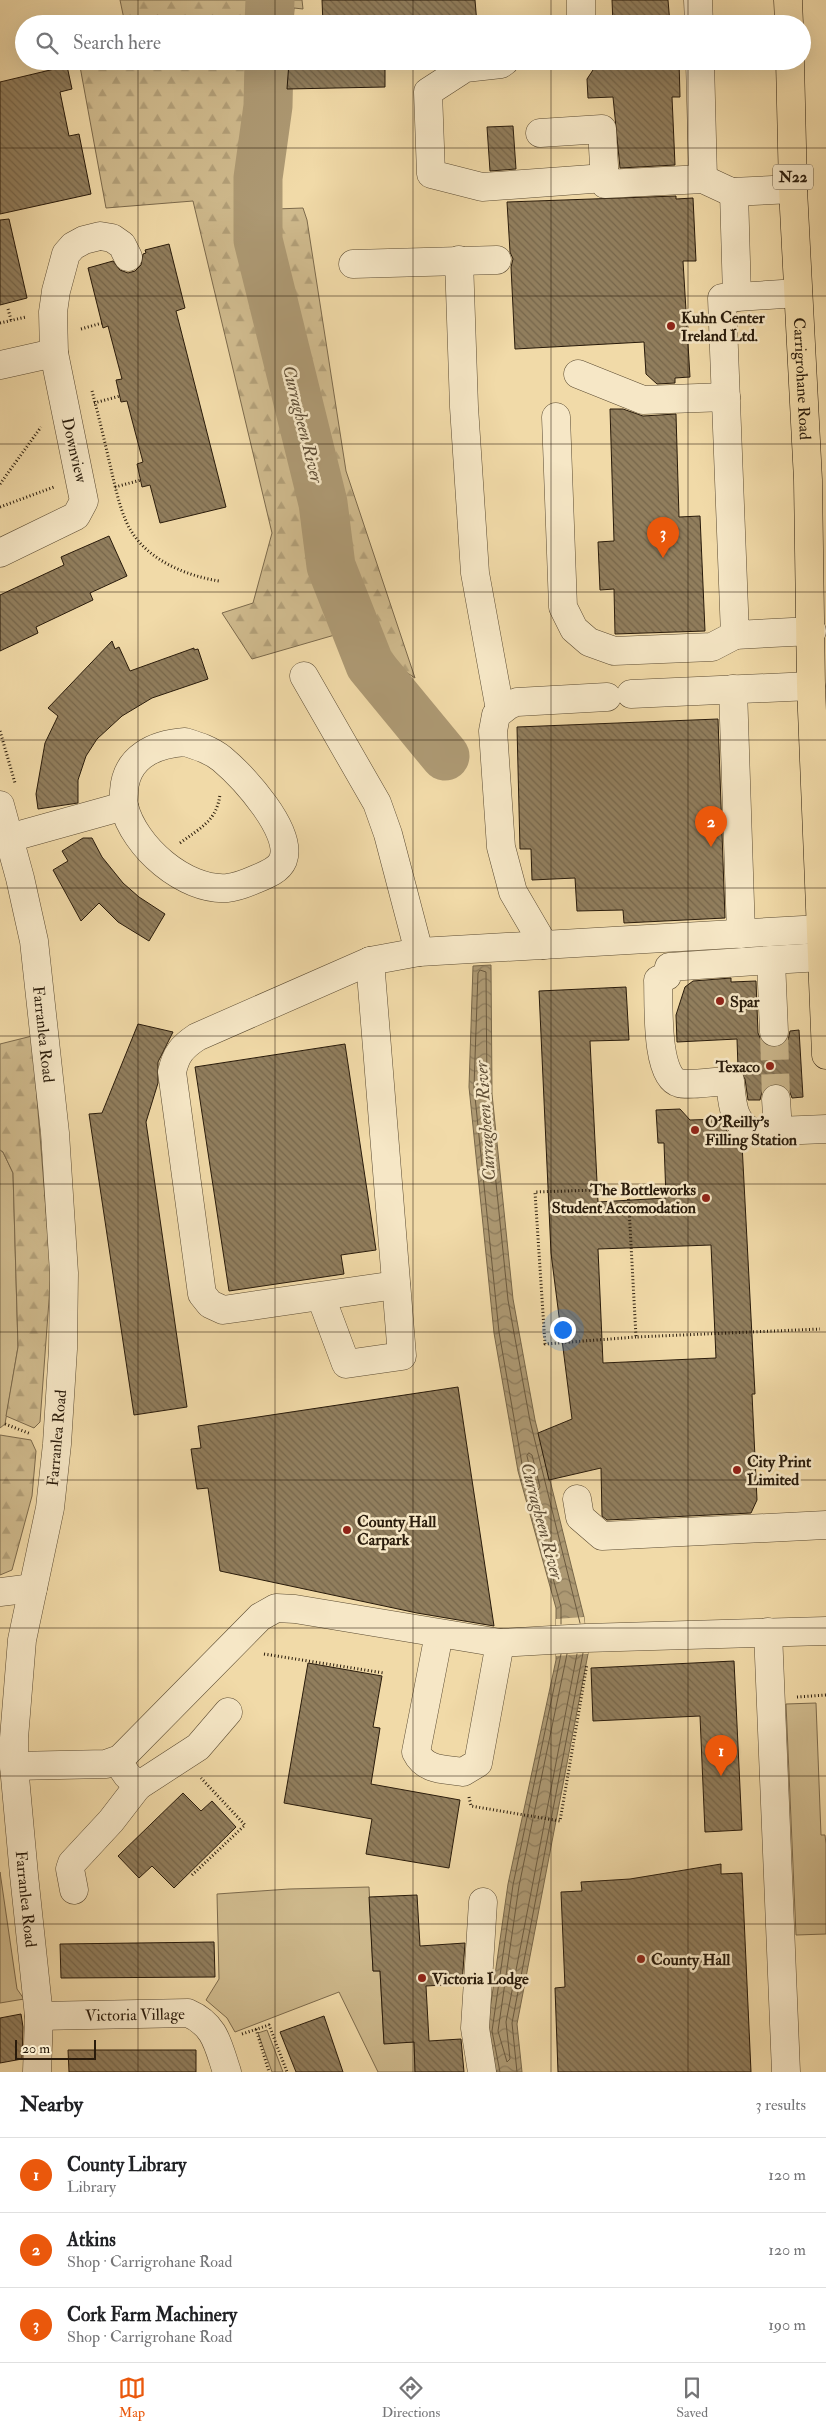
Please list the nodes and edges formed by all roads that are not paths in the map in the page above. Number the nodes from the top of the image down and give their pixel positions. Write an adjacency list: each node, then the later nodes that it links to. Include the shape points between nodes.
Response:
1 (581, 0): 4 (street)
2 (698, 0): 5 (street)
3 (788, 0): 6 (highway)
4 (582, 15)
5 (698, 15)
6 (789, 15)
7 (462, 70): 11 (street, via 428,92 431,174 482,187)
8 (700, 70): 12 (street)
9 (790, 70): 13 (highway, Carrigrohane Road / N22)
10 (540, 132): 11 (street, via 602,129)
11 (605, 178): 12 (street, via 606,184)
12 (703, 179): 14 (street)
13 (793, 189): 14 (street); 19 (highway, Carrigrohane Road / N22)
14 (734, 192): 20 (street)
15 (128, 258): 21 (street, Downview, via 118,241 100,236 84,240 66,254 52,312)
16 (458, 260): 17 (street); 18 (street); 32 (street, via 474,573)
17 (497, 260)
18 (353, 264)
19 (798, 293): 20 (street); 27 (highway, Carrigrohane Road / N22)
20 (737, 297): 24 (street, via 722,298)
21 (54, 354): 22 (street); 26 (street, Downview, via 84,501 76,516)
22 (0, 365)
23 (578, 374): 24 (street, via 643,400)
24 (726, 397): 28 (street)
25 (556, 417): 28 (street, via 563,607 574,630 589,642 614,651 712,647)
26 (0, 553)
27 (812, 631): 28 (street); 30 (highway, Carrigrohane Road / N22)
28 (735, 636)
29 (304, 676): 39 (street, via 377,803)
30 (811, 686): 31 (street); 36 (highway, Carrigrohane Road / N22)
31 (733, 689): 32 (street, via 517,702); 37 (street)
32 (500, 710): 38 (street, via 493,731 501,847 513,892)
33 (0, 805): 35 (street, Farranlea Road)
34 (124, 806): 34 (street, via 124,786 134,762 167,743 185,742 199,746 222,759 251,787 280,831 283,859 277,869 230,888 216,888 185,878 159,860 144,844); 35 (street)
35 (10, 838): 52 (street, Farranlea Road, via 34,941 56,1148 64,1273 60,1418 50,1508)
36 (821, 929): 37 (street); 40 (highway, Carrigrohane Road / N22)
37 (741, 934): 38 (street)
38 (544, 945): 39 (street)
39 (419, 952): 42 (street)
40 (822, 957): 41 (street); 44 (highway, Carrigrohane Road / N22)
41 (771, 960): 43 (street); 47 (street, via 669,967 667,976 658,980 661,1052 670,1077 679,1083 730,1081 733,1108 740,1123 754,1132)
42 (370, 961): 48 (street); 49 (street, via 197,1037 182,1046 172,1072 202,1294 210,1304 223,1310)
43 (774, 1032)
44 (826, 1055)
45 (776, 1099): 47 (street)
46 (826, 1129): 47 (street)
47 (778, 1131)
48 (396, 1285): 49 (street); 49 (street, via 402,1356 383,1359 346,1364)
49 (321, 1296)
50 (577, 1499): 51 (street, via 580,1517 602,1536)
51 (826, 1526)
52 (33, 1588): 53 (street); 60 (street, Farranlea Road, via 22,1640)
53 (0, 1592)
54 (826, 1631): 55 (street)
55 (768, 1632): 57 (street, via 587,1650 556,1639); 70 (street)
56 (439, 1634): 57 (street); 57 (street, via 416,1752 420,1762 428,1766 463,1772 478,1763); 61 (street, via 276,1608 260,1617)
57 (500, 1643)
58 (0, 1700): 60 (street)
59 (228, 1712): 63 (street, via 198,1747)
60 (10, 1735): 62 (street, Farranlea Road)
61 (117, 1761): 62 (street, via 93,1765); 63 (street)
62 (14, 1766): 66 (street, Farranlea Road)
63 (138, 1786): 64 (street, via 111,1821 72,1862)
64 (74, 1890)
65 (483, 1902): 69 (street, via 475,2028)
66 (39, 2016): 67 (street, Farranlea Road); 68 (street, Victoria Village, via 188,2013 213,2032)
67 (37, 2072)
68 (227, 2072)
69 (482, 2072)
70 (786, 2072)

